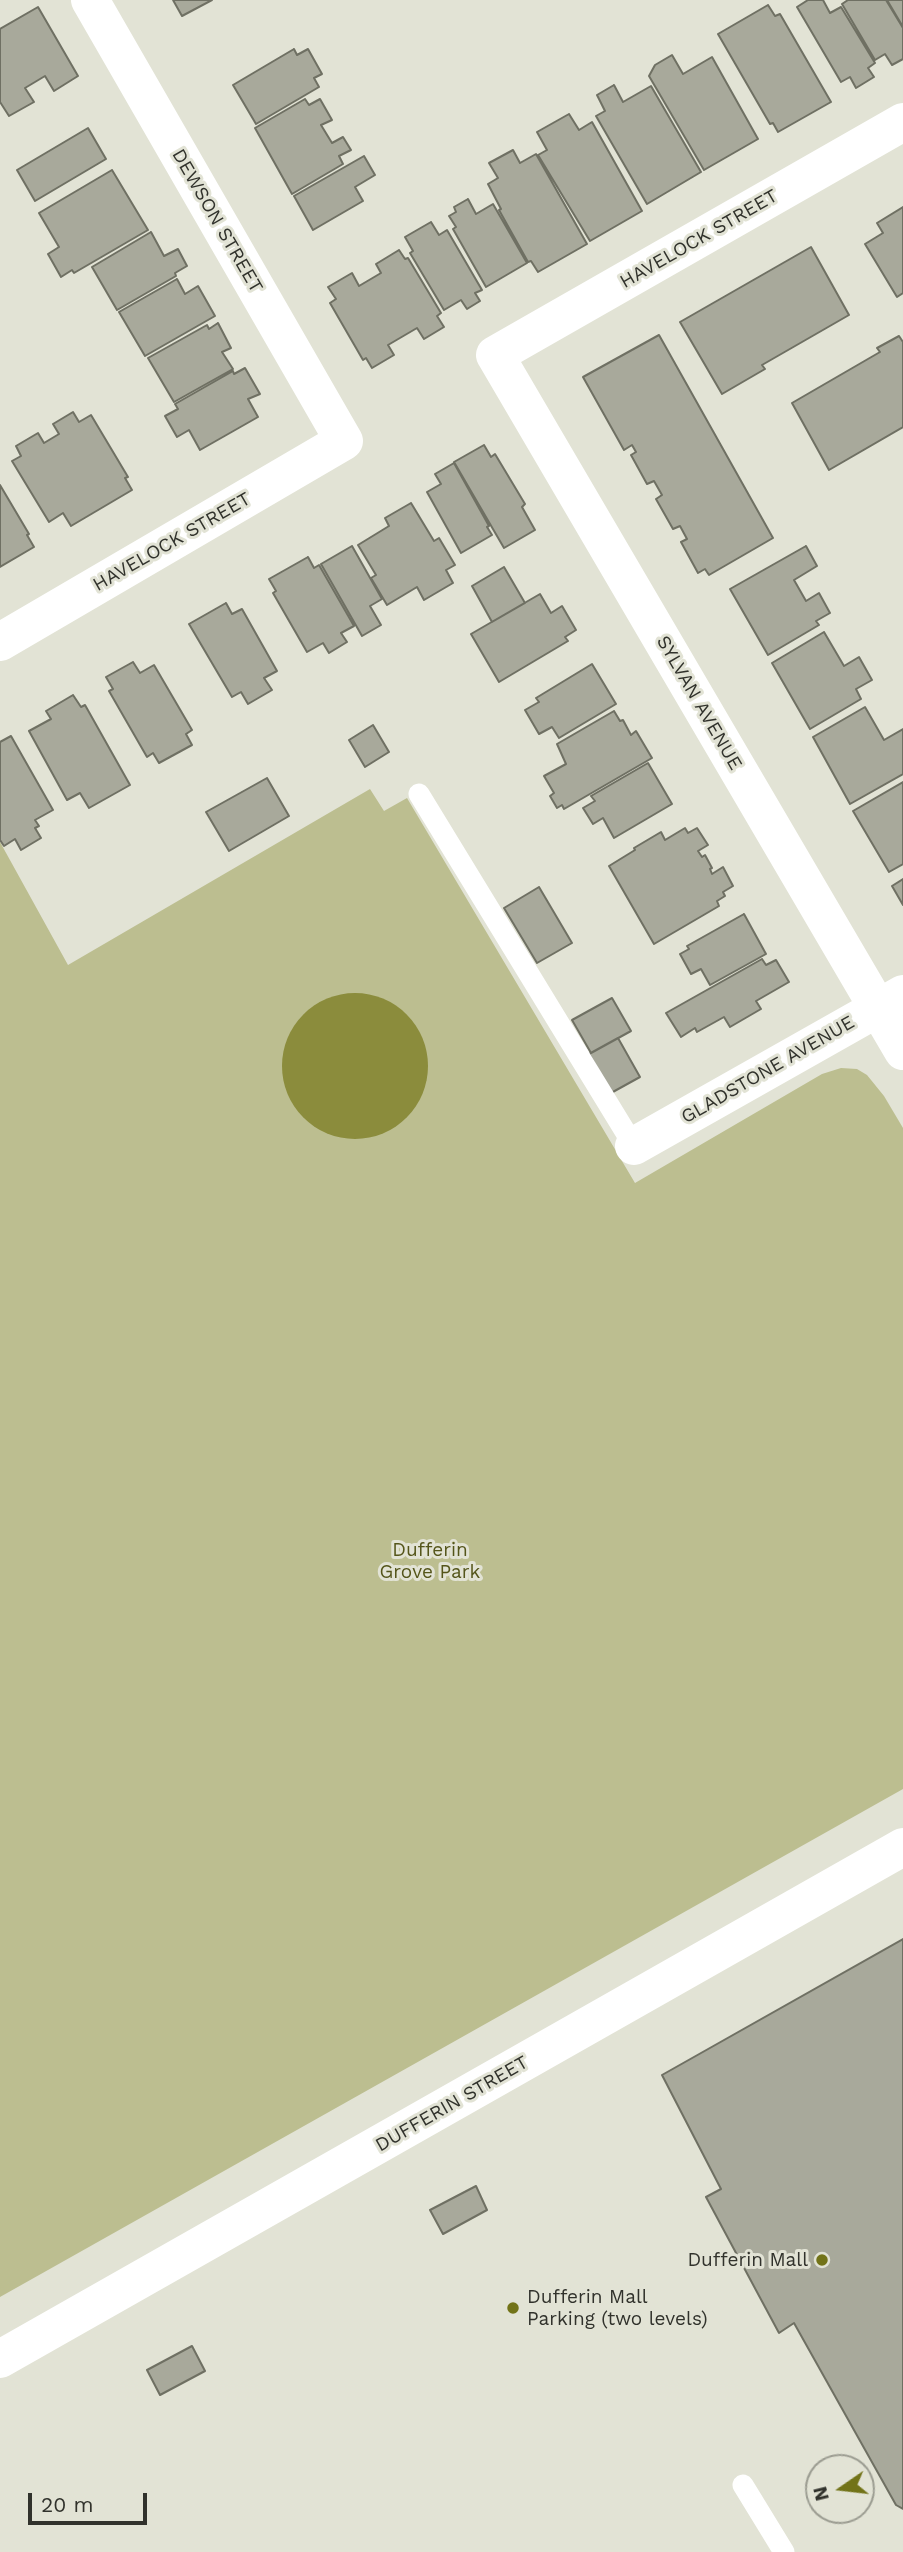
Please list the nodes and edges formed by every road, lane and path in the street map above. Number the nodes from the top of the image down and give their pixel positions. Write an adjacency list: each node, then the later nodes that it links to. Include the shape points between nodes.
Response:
1 (90, 0): 4 (street, DEWSON STREET)
2 (903, 122): 3 (street, HAVELOCK STREET)
3 (495, 355): 7 (street, SYLVAN AVENUE)
4 (345, 441): 5 (street, HAVELOCK STREET)
5 (0, 642)
6 (419, 794): 9 (lane)
7 (890, 1001): 8 (street, SYLVAN AVENUE); 9 (street, GLADSTONE AVENUE)
8 (903, 1051)
9 (634, 1146)
10 (903, 1847): 11 (street, DUFFERIN STREET)
11 (0, 2359)
12 (743, 2485): 13 (lane)
13 (785, 2552)

